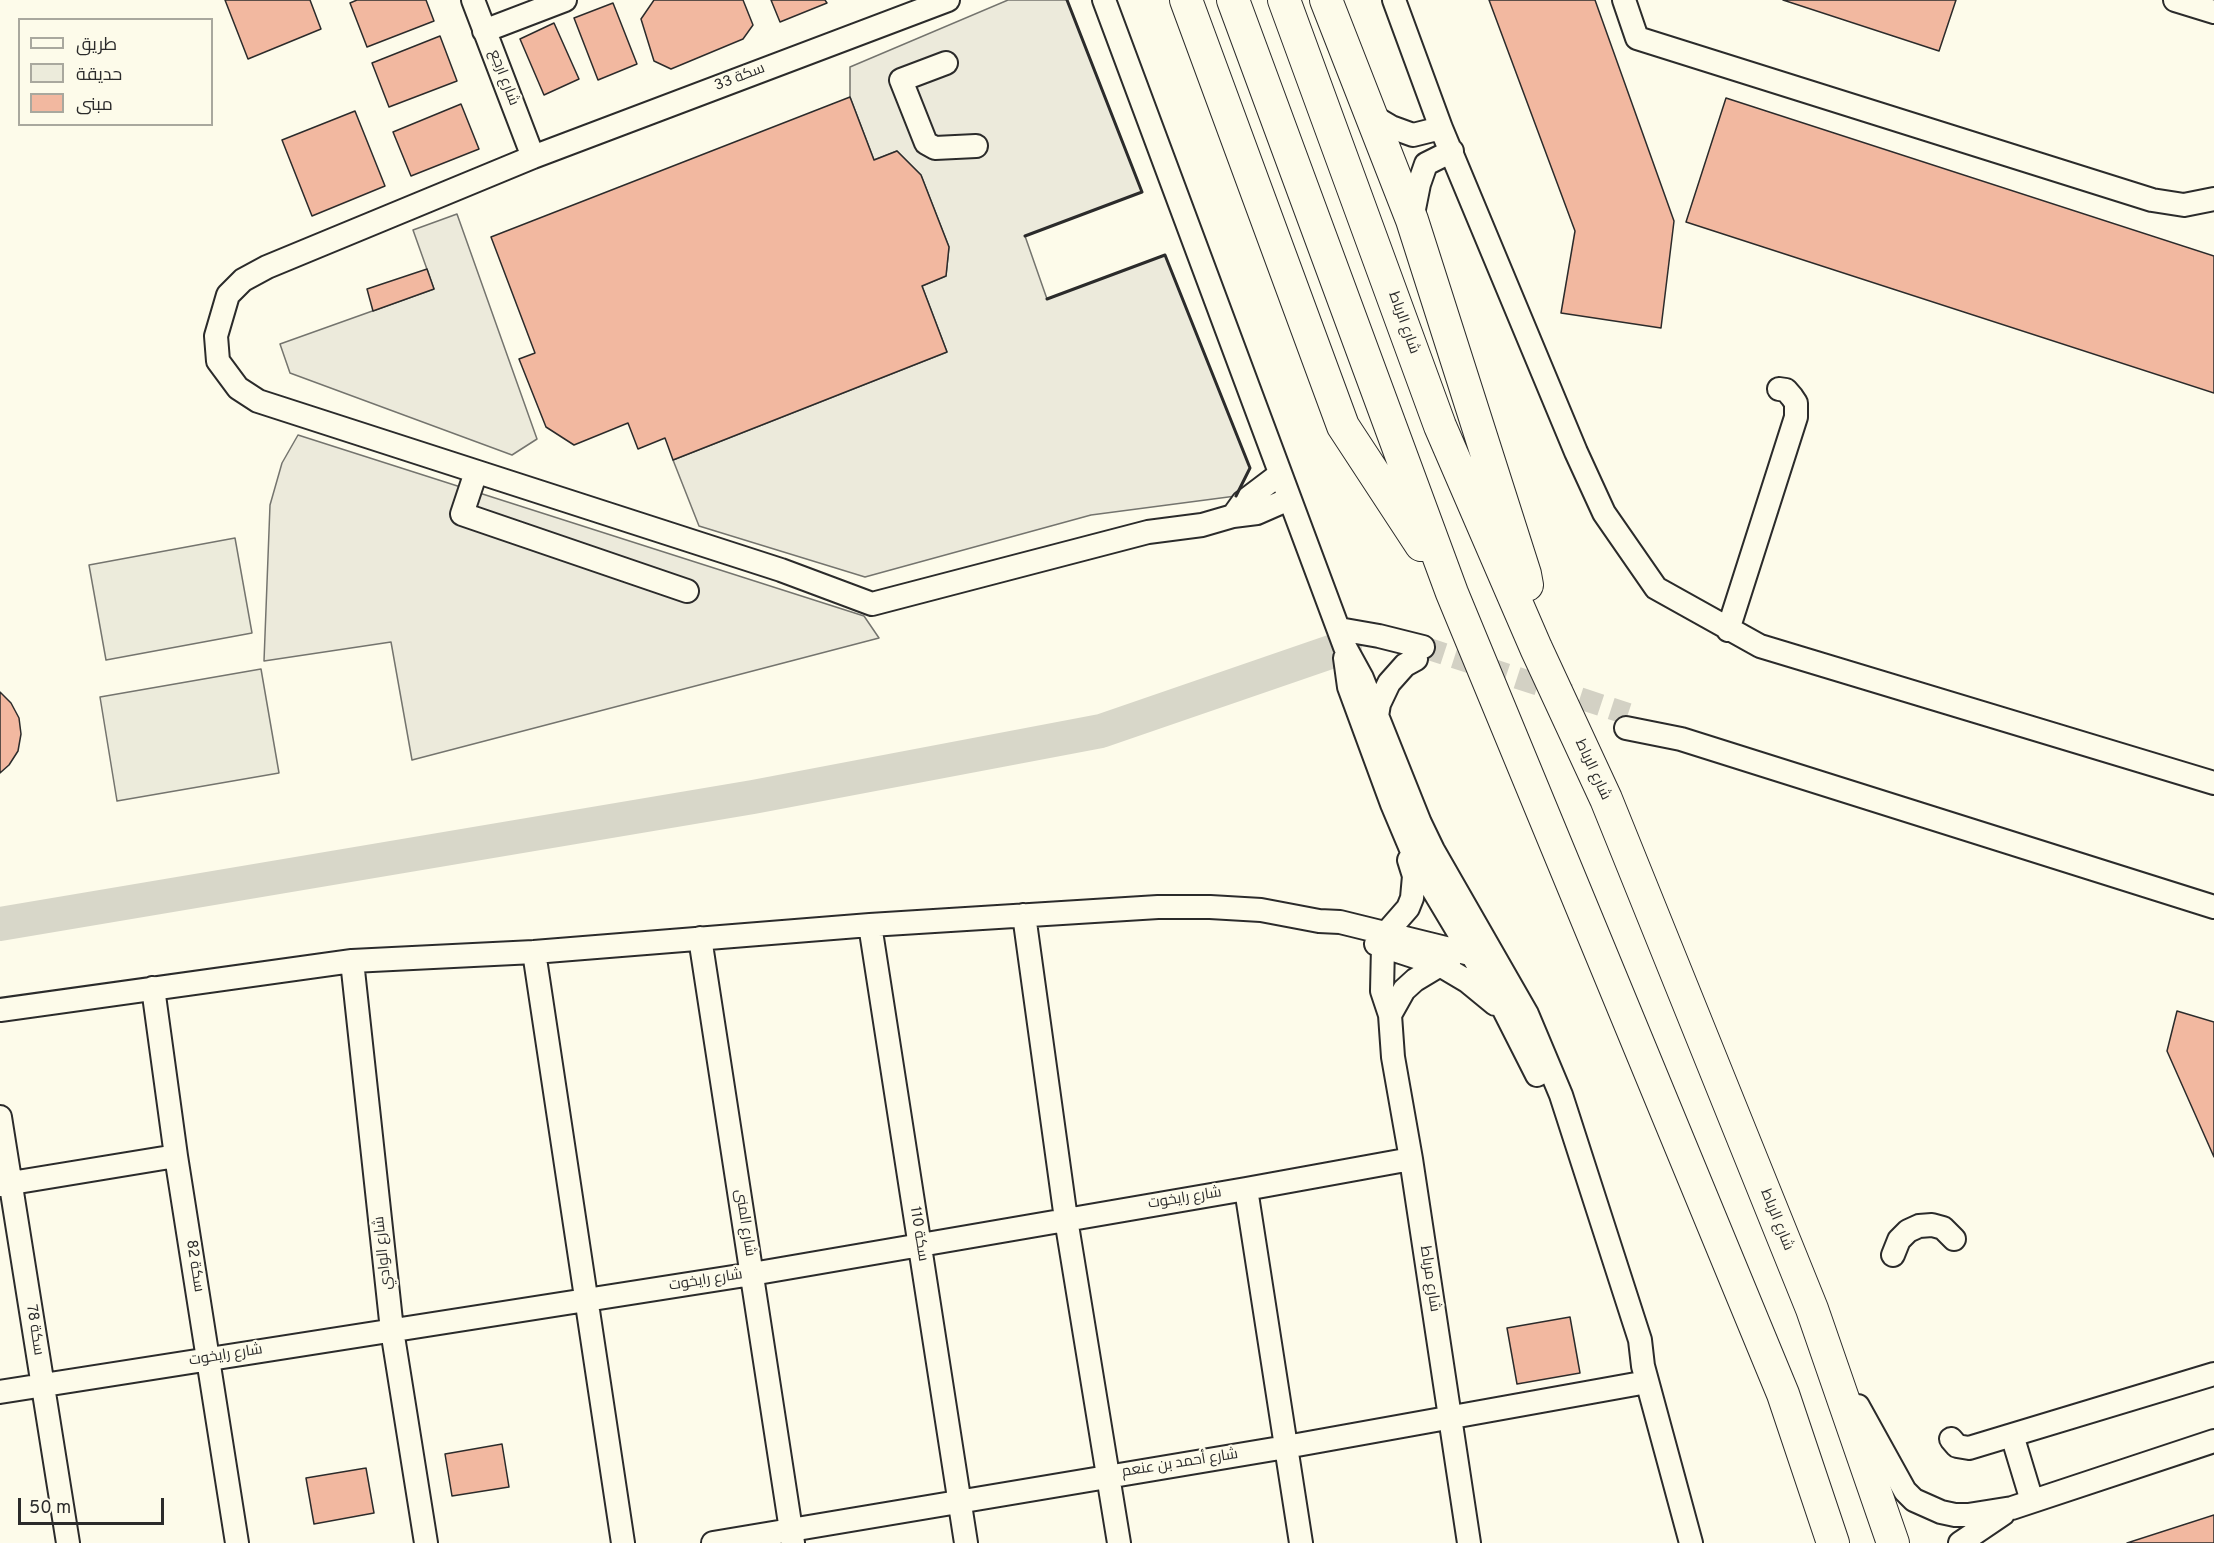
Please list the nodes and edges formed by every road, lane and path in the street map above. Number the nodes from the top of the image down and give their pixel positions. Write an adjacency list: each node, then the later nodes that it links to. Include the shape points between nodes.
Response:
1 (473, 0): 13 (street, شارع ارجع)
2 (565, 0): 13 (street)
3 (948, 0): 19 (street, سكة 33)
4 (1104, 0): 24 (street)
5 (1185, 0): 28 (highway, via 1343,426)
6 (1233, 0): 28 (highway)
7 (1284, 0): 31 (highway, شارع الرباط, via 1440,426)
8 (1326, 0): 15 (highway)
9 (1394, 0): 16 (street)
10 (1624, 0): 20 (street, via 1637,38 2152,200 2184,205)
11 (2175, 0): 12 (street)
12 (2214, 12)
13 (484, 31): 19 (street, شارع ارجع)
14 (946, 63): 17 (street, via 901,80 926,143 935,148)
15 (1370, 114): 16 (street, via 1413,135); 21 (highway)
16 (1441, 128): 18 (street)
17 (976, 146)
18 (1452, 151): 21 (street, via 1425,164); 29 (street, via 1527,338 1604,513 1656,588)
19 (533, 157): 23 (street, سكة 33, via 243,280 228,295 216,336 218,361 238,388 258,401)
20 (2214, 199)
21 (1412, 220): 31 (highway, via 1525,574)
22 (1779, 389): 29 (street, via 1786,390 1796,403 1796,417)
23 (476, 472): 26 (street, سكة 33, via 781,570 872,604 1148,532 1202,525); 27 (street, via 462,514)
24 (1280, 474): 25 (street); 26 (street, via 1243,502)
25 (1289, 500): 26 (street, سكة 33, via 1257,513); 30 (street)
26 (1233, 516)
27 (687, 591)
28 (1452, 593): 88 (highway, via 1783,1395)
29 (1728, 630): 34 (street, via 1760,646)
30 (1342, 638): 32 (street); 32 (street, via 1381,651 1420,656 1389,682); 35 (street, via 1349,687)
31 (1536, 648): 62 (highway, شارع الرباط, via 1606,799)
32 (1377, 716): 39 (street, via 1420,823)
33 (1627, 721): 36 (street, via 1665,729 1681,739)
34 (2214, 783)
35 (1405, 836): 41 (street, via 1404,849 1414,876 1412,898); 43 (street)
36 (2214, 907)
37 (1024, 915): 38 (street); 41 (street, via 1158,907 1261,910 1340,921); 56 (street)
38 (870, 925): 40 (street); 58 (street, سكة 110)
39 (1478, 929): 43 (street); 46 (street)
40 (700, 938): 42 (street); 60 (street, شارع المنى)
41 (1385, 939): 43 (street); 45 (street); 49 (street, شارع مرباط, via 1382,991)
42 (534, 952): 44 (street); 61 (street)
43 (1470, 954): 45 (street); 46 (street); 50 (street)
44 (352, 961): 47 (street); 63 (street, شارع الوادي)
45 (1440, 965): 49 (street, via 1404,990); 50 (street, via 1479,990)
46 (1502, 970): 65 (street, via 1527,1014 1571,1122 1640,1340)
47 (153, 988): 48 (street); 52 (street, سكة 82)
48 (0, 1010)
49 (1390, 1016): 53 (street, شارع مرباط, via 1391,1044)
50 (1512, 1024): 65 (street, via 1551,1110 1631,1345)
51 (0, 1118): 54 (street, سكة 78)
52 (176, 1156): 54 (street); 64 (street, سكة 82)
53 (1411, 1159): 55 (street, شارع رايخوت); 69 (street, شارع مرباط)
54 (5, 1184): 67 (street, سكة 78)
55 (1246, 1190): 56 (street, شارع رايخوت); 73 (street)
56 (1066, 1219): 58 (street, شارع رايخوت); 74 (street)
57 (1954, 1239): 59 (street, via 1943,1228 1919,1226 1899,1240)
58 (920, 1245): 60 (street, شارع رايخوت); 75 (street, سكة 110)
59 (1893, 1255)
60 (752, 1274): 61 (street, شارع رايخوت); 77 (street, شارع المنى)
61 (586, 1300): 63 (street, شارع رايخوت); 81 (street)
62 (1812, 1309): 76 (street, via 1866,1422 1898,1481 1914,1500 1955,1515); 89 (highway, شارع الرباط)
63 (392, 1330): 64 (street, شارع رايخوت); 80 (street, شارع الوادي)
64 (208, 1359): 67 (street, شارع رايخوت); 79 (street, سكة 82)
65 (1645, 1374): 69 (street, شارع أحمد بن عنعم); 87 (street)
66 (2214, 1374): 70 (street)
67 (43, 1384): 68 (street, شارع رايخوت); 78 (street, سكة 78)
68 (0, 1392)
69 (1450, 1417): 73 (street, شارع أحمد بن عنعم); 86 (street, شارع مرباط)
70 (2012, 1436): 71 (street, via 1965,1449); 76 (street)
71 (1951, 1439)
72 (2214, 1441): 76 (street)
73 (1286, 1447): 74 (street, شارع أحمد بن عنعم); 85 (street)
74 (1108, 1476): 75 (street, شارع أحمد بن عنعم); 84 (street)
75 (959, 1502): 77 (street, شارع أحمد بن عنعم); 83 (street, سكة 110)
76 (2022, 1505): 90 (street)
77 (792, 1537): 82 (street, شارع أحمد بن عنعم)
78 (68, 1543)
79 (237, 1543)
80 (426, 1543)
81 (623, 1543)
82 (713, 1543)
83 (966, 1543)
84 (1119, 1543)
85 (1300, 1543)
86 (1469, 1543)
87 (1691, 1543)
88 (1833, 1543)
89 (1893, 1543)
90 (1960, 1543)

